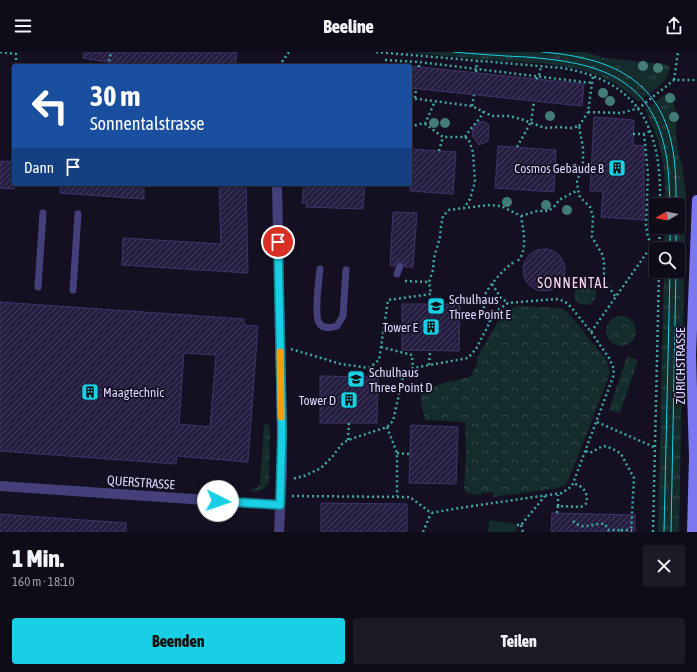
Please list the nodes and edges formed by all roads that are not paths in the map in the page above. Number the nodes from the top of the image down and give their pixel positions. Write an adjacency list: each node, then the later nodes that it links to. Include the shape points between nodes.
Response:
1 (277, 186): 10 (street, via 282,432)
2 (697, 200): 11 (main road, ZÜRICHSTRASSE, via 691,355)
3 (43, 213): 7 (lane)
4 (78, 214): 8 (lane)
5 (320, 269): 6 (lane, via 317,314 323,327 329,328 337,326 343,316)
6 (346, 270)
7 (38, 287)
8 (73, 290)
9 (0, 486): 10 (street, QUERSTRASSE)
10 (280, 505): 12 (street)
11 (694, 530)
12 (279, 532)

